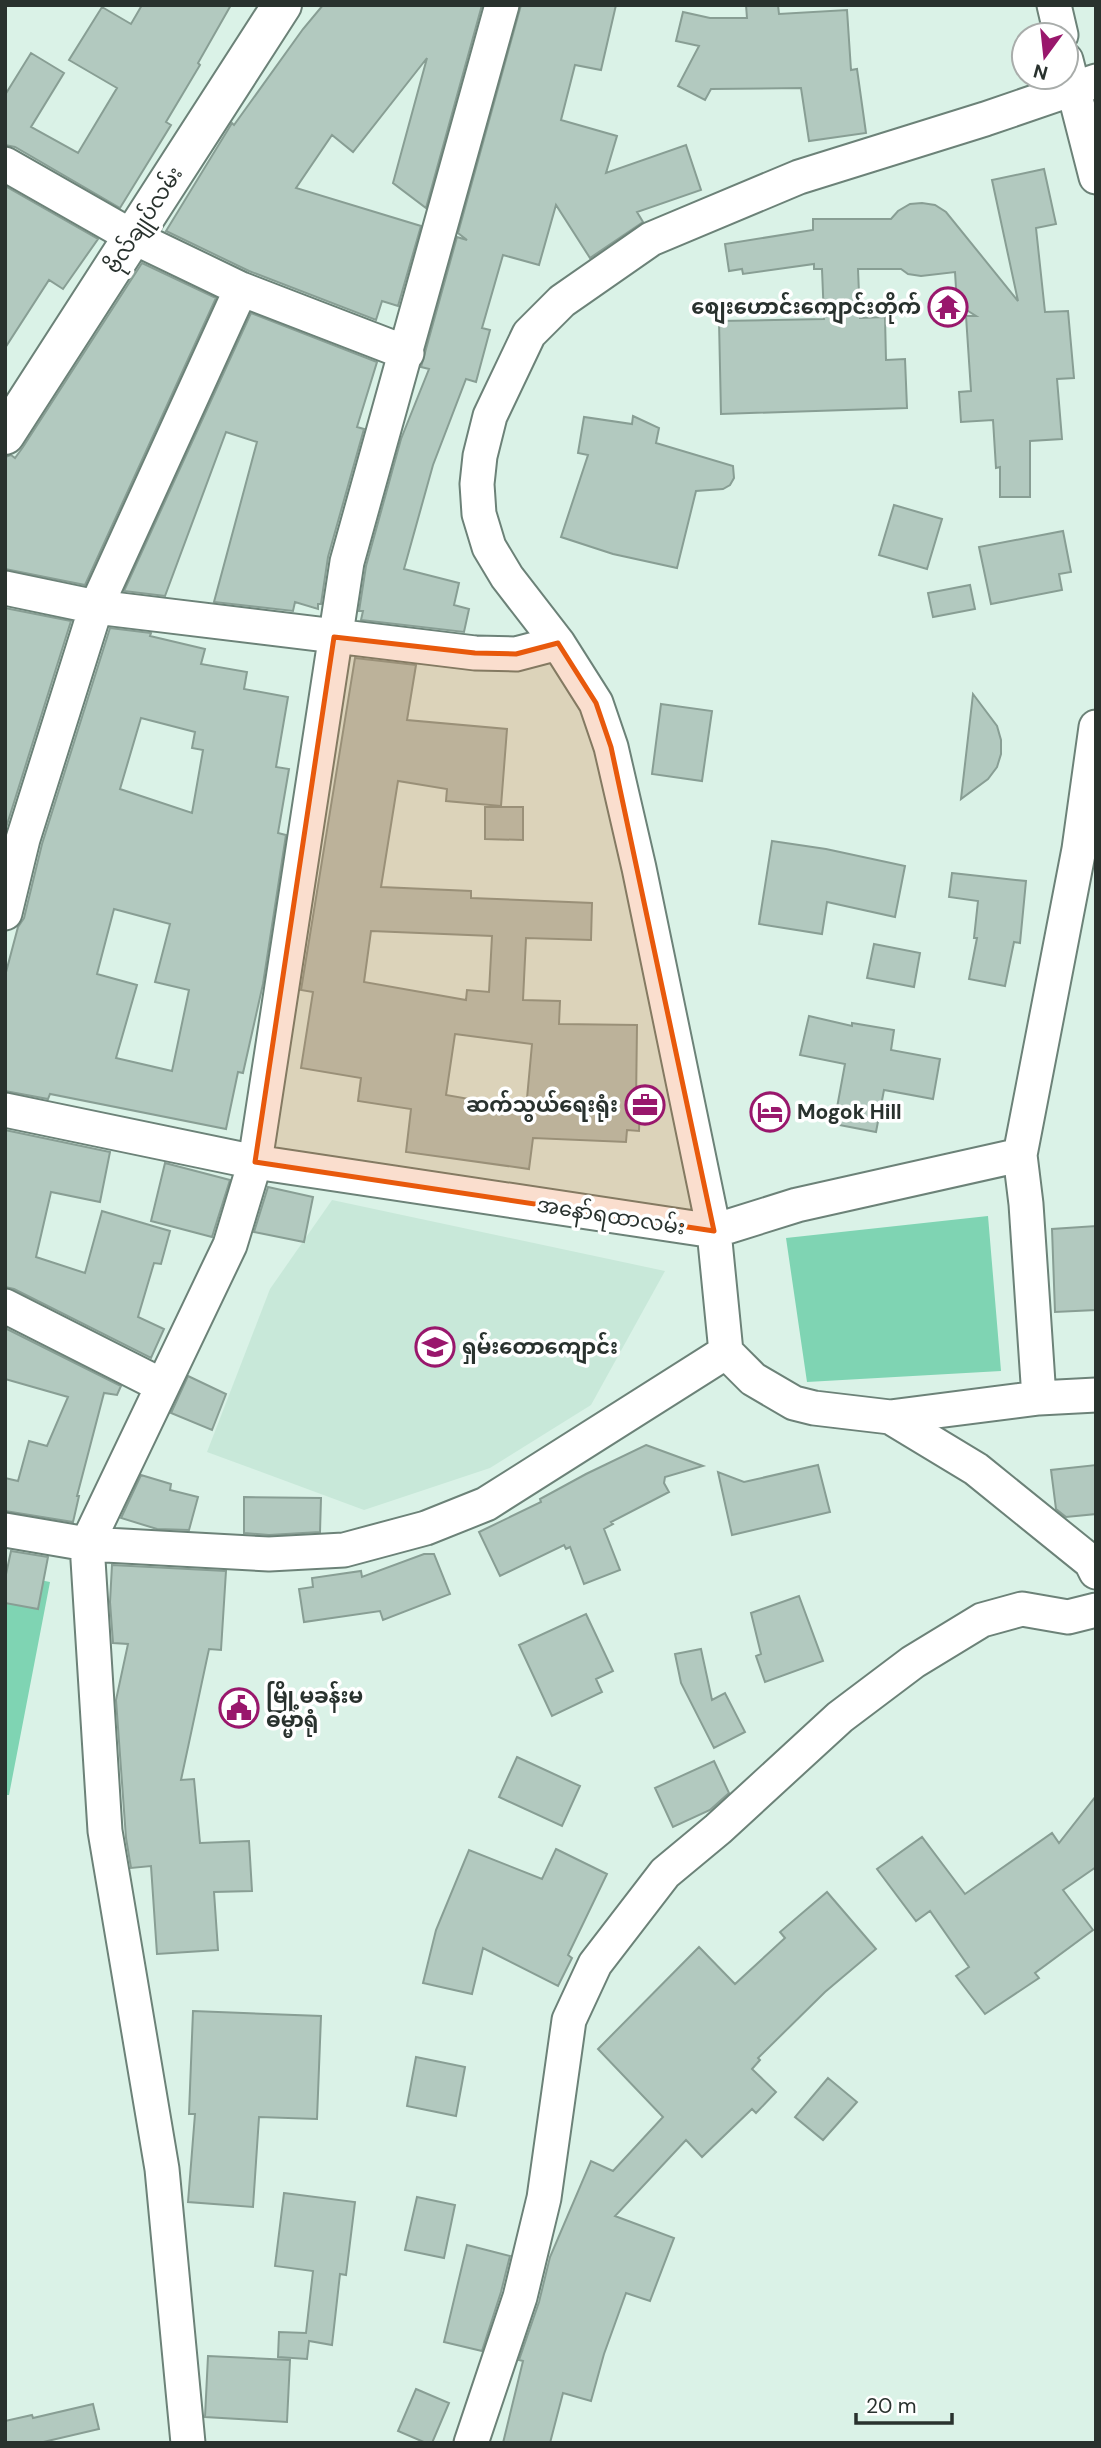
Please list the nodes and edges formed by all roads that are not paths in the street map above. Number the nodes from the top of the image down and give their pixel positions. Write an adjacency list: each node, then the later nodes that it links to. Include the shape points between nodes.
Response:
1 (282, 5): 7 (main road, ဗိုလ်‌ချုပ်‌လမ်း)
2 (502, 5): 9 (street)
3 (1080, 88): 6 (street)
4 (1039, 91): 14 (street, via 799,177 651,239 562,301 529,334 490,416 480,456 479,514 489,547 507,577)
5 (5, 164): 7 (street)
6 (1096, 177)
7 (133, 237): 8 (street); 10 (main road, ဗိုလ်‌ချုပ်‌လမ်း)
8 (241, 289): 9 (street); 12 (street)
9 (407, 353): 13 (street, via 346,562)
10 (5, 435)
11 (5, 588): 12 (street)
12 (96, 607): 13 (street); 17 (street, via 23,839)
13 (334, 637): 14 (street, via 475,653 516,653); 20 (street)
14 (558, 643): 21 (street, via 596,703 611,747)
15 (1096, 727): 16 (street)
16 (1087, 851): 19 (street)
17 (5, 913)
18 (5, 1110): 20 (street, အ‌နော်‌ရထာလမ်း)
19 (1020, 1155): 21 (street, via 797,1205); 26 (street)
20 (255, 1162): 21 (street, အ‌နော်‌ရထာလမ်း); 24 (street, via 230,1245)
21 (714, 1231): 23 (street, အ‌နော်‌ရထာလမ်း)
22 (5, 1306): 24 (street)
23 (726, 1352): 27 (street, via 753,1378 794,1403); 29 (street, via 486,1504 426,1528 344,1550 269,1554)
24 (161, 1385): 29 (street)
25 (1096, 1395): 26 (street)
26 (1039, 1398): 27 (street)
27 (890, 1417): 30 (street, via 976,1469 1091,1562)
28 (5, 1530): 29 (street)
29 (87, 1544): 32 (street, via 104,1831 162,2169)
30 (1096, 1572)
31 (1096, 1610): 33 (street, via 1068,1617 1022,1609 982,1620 914,1662 840,1717 664,1873 595,1964 569,2020 544,2198 520,2298)
32 (188, 2443)
33 (471, 2443)

